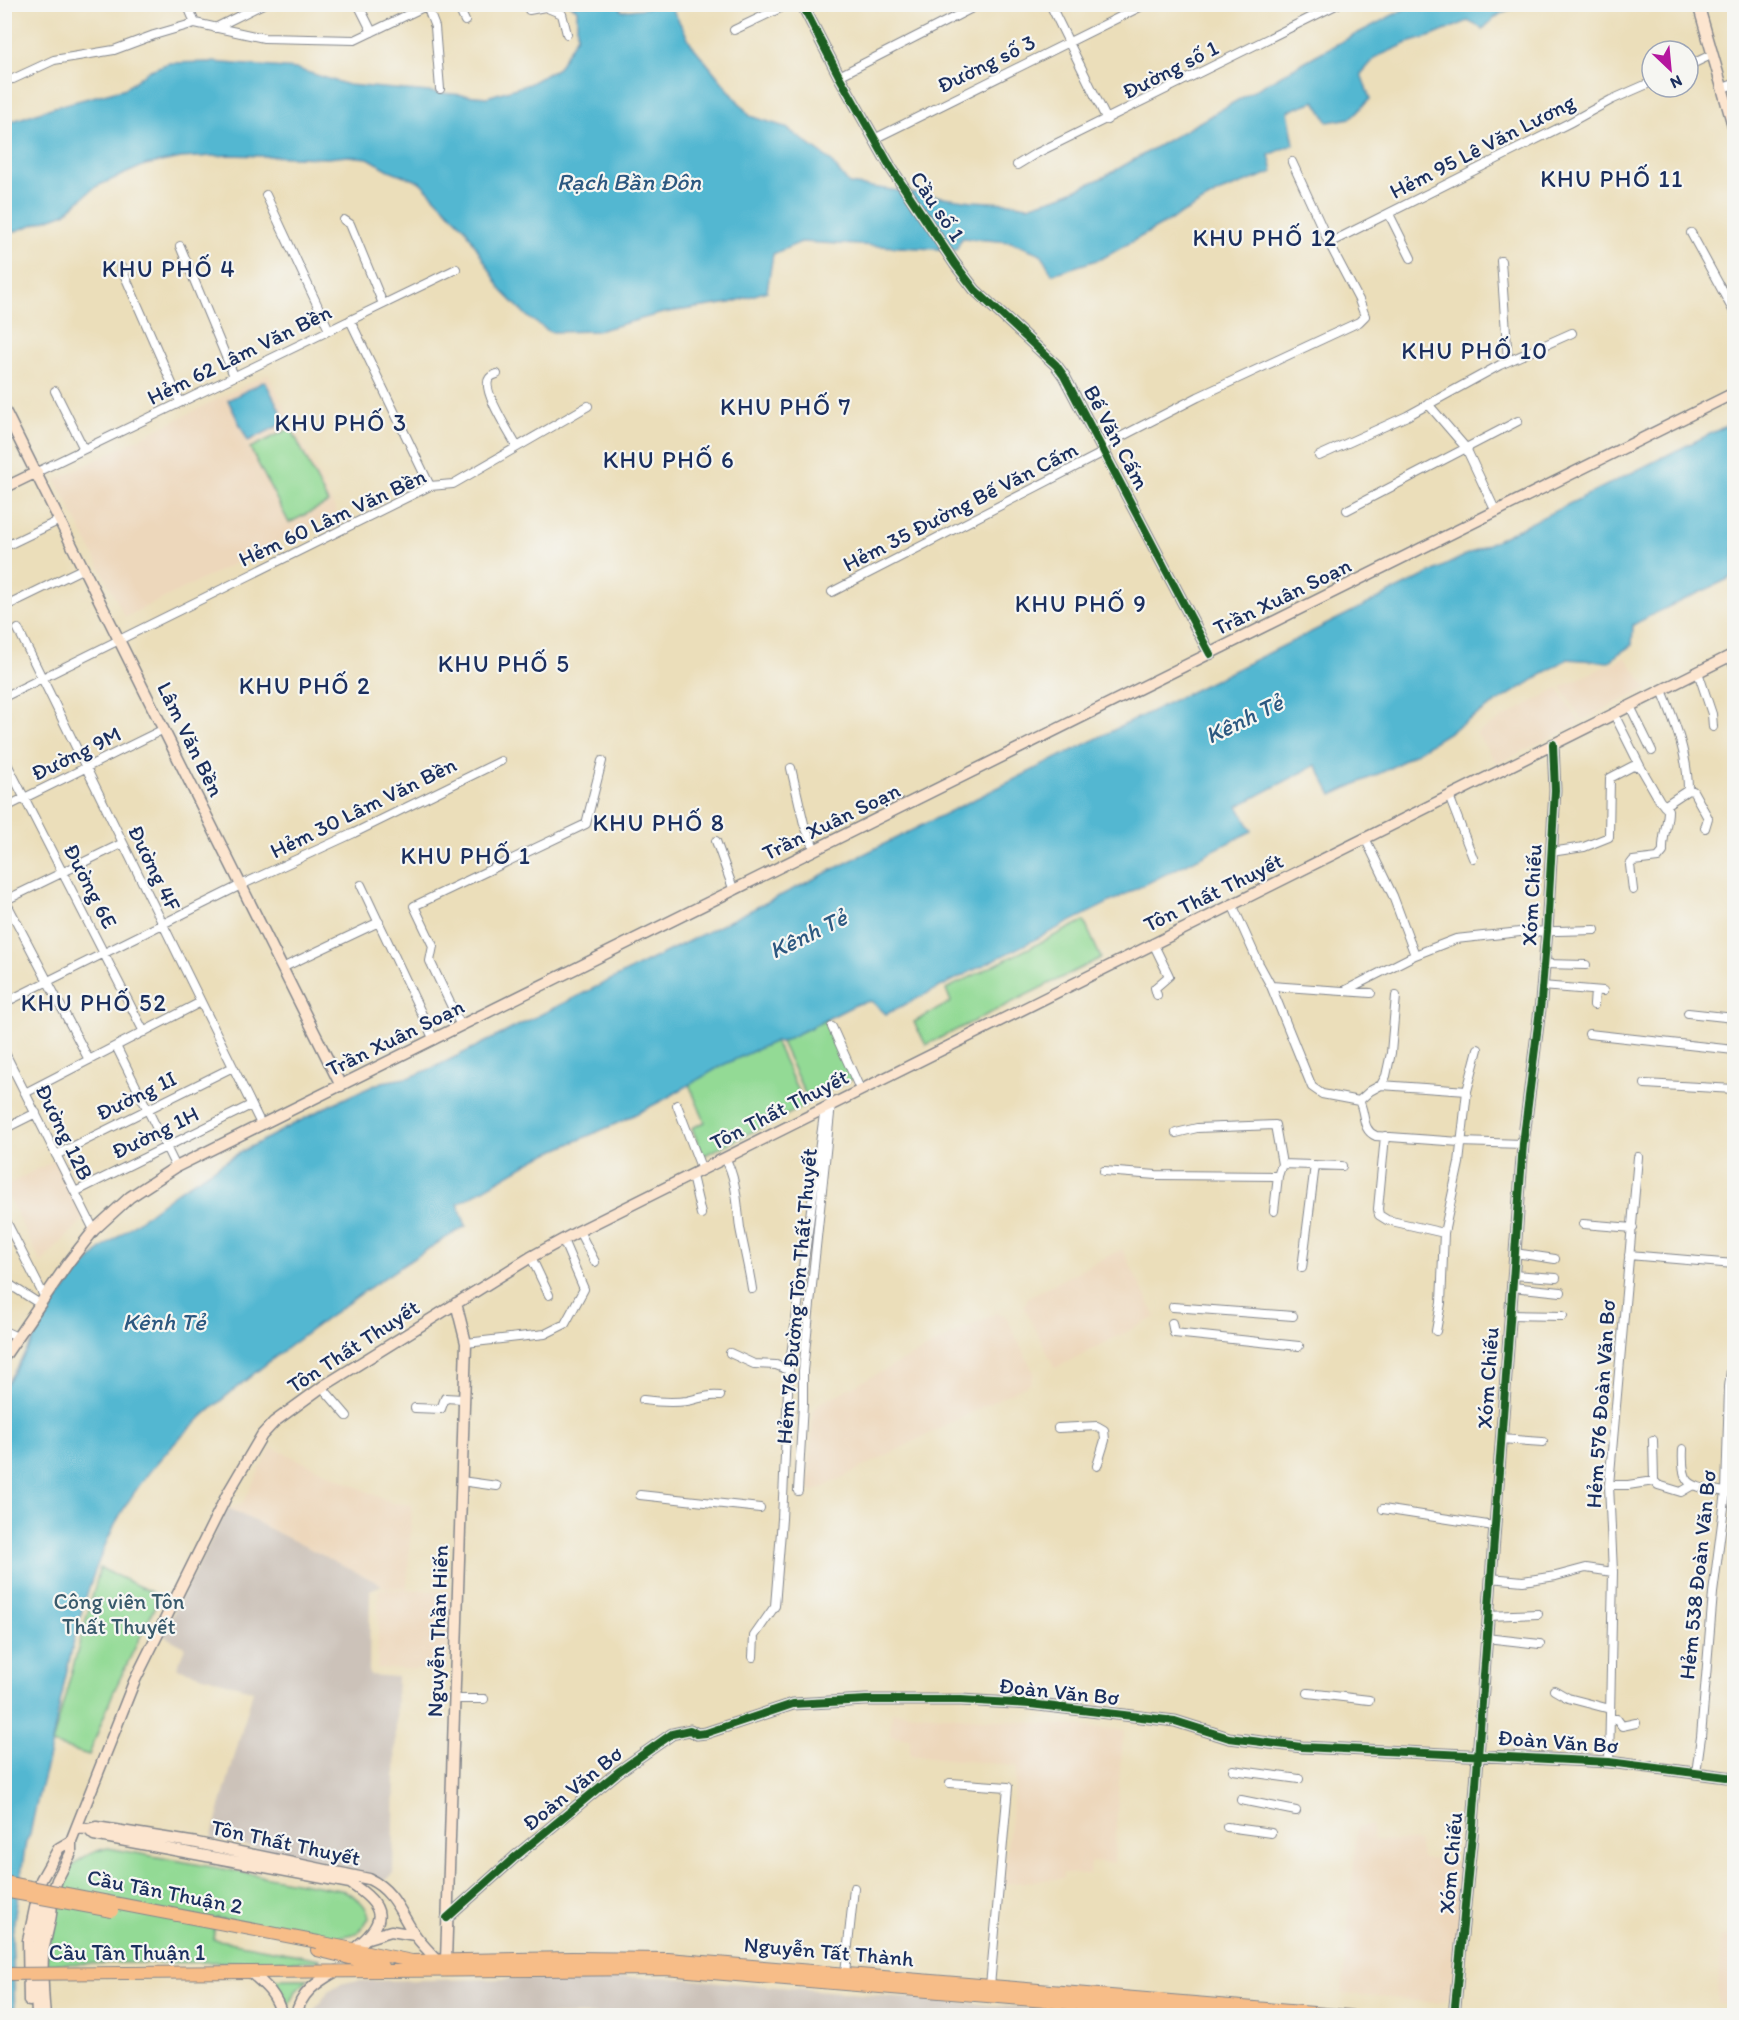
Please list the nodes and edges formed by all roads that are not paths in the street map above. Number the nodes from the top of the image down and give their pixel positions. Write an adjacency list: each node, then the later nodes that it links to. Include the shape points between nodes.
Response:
1 (187, 4): 14 (street)
2 (263, 4): 15 (street)
3 (358, 4): 17 (street)
4 (457, 4): 13 (street)
5 (526, 4): 18 (street, via 529,10 545,7 562,14)
6 (980, 4): 22 (street)
7 (1050, 4): 19 (street)
8 (1146, 4): 19 (street, Đường số 3)
9 (1338, 4): 28 (street, Đường số 1)
10 (1698, 4): 20 (main road)
11 (428, 5): 17 (street); 26 (street, via 435,27)
12 (800, 5): 16 (street); 22 (main road)
13 (465, 21)
14 (195, 23): 15 (street); 23 (street, via 114,50 54,60)
15 (215, 28): 17 (street, via 264,38 356,40)
16 (734, 30)
17 (372, 32)
18 (567, 34)
19 (1069, 42): 28 (street); 30 (street, Đường số 3)
20 (1713, 54): 21 (street); 27 (main road)
21 (1700, 60)
22 (839, 76): 30 (main road)
23 (4, 80)
24 (1734, 84): 27 (street)
25 (1640, 87): 34 (street, Hẻm 95 Lê Văn Lương)
26 (440, 88)
27 (1723, 88): 29 (main road)
28 (1107, 120): 32 (street, Đường số 1)
29 (1734, 129)
30 (874, 139): 41 (main road, Cầu số 1)
31 (1292, 162): 37 (street)
32 (1017, 165)
33 (266, 195): 47 (street)
34 (1389, 214): 37 (street, Hẻm 95 Lê Văn Lương); 39 (street)
35 (344, 220): 44 (street, via 350,224)
36 (1691, 233): 45 (street)
37 (1329, 243): 62 (street, Hẻm 35 Đường Bế Văn Cấm, via 1359,300 1365,316 1359,322 1198,398)
38 (180, 246): 51 (street)
39 (1411, 258)
40 (1501, 261): 49 (street)
41 (955, 264): 62 (main road, Bế Văn Cấm, via 975,290 1064,375)
42 (121, 267): 54 (street)
43 (456, 268): 44 (street, Hẻm 62 Lâm Văn Bền)
44 (383, 304): 46 (street, Hẻm 62 Lâm Văn Bền)
45 (1734, 312)
46 (350, 320): 47 (street, Hẻm 62 Lâm Văn Bền); 65 (street)
47 (329, 330): 51 (street, Hẻm 62 Lâm Văn Bền)
48 (1572, 333): 49 (street)
49 (1508, 361): 55 (street)
50 (496, 374): 59 (street, via 489,377 490,399)
51 (234, 376): 54 (street, Hẻm 62 Lâm Văn Bền)
52 (56, 391): 61 (street)
53 (1734, 393): 68 (main road, Trần Xuân Soạn)
54 (180, 402): 61 (street, Hẻm 62 Lâm Văn Bền)
55 (1428, 404): 60 (street); 63 (street)
56 (588, 406): 59 (street, Hẻm 60 Lâm Văn Bền)
57 (4, 409): 64 (main road, Lâm Văn Bền)
58 (1518, 421): 60 (street)
59 (517, 447): 65 (street, Hẻm 60 Lâm Văn Bền, via 453,484)
60 (1466, 448): 67 (street); 68 (street)
61 (84, 449): 64 (street, Hẻm 62 Lâm Văn Bền)
62 (1102, 450): 72 (street, Hẻm 35 Đường Bế Văn Cấm); 76 (main road, Bế Văn Cấm)
63 (1319, 456)
64 (37, 472): 66 (main road); 69 (main road, Lâm Văn Bền)
65 (430, 486): 75 (street, Hẻm 60 Lâm Văn Bền)
66 (4, 488)
67 (1347, 510)
68 (1496, 512): 76 (main road, Trần Xuân Soạn)
69 (60, 520): 70 (street); 71 (main road, Lâm Văn Bền)
70 (4, 547)
71 (84, 568): 73 (street); 75 (main road, Lâm Văn Bền)
72 (832, 592)
73 (4, 607)
74 (18, 629): 79 (street, Đường 4F)
75 (120, 640): 79 (street, Hẻm 60 Lâm Văn Bền); 85 (main road, Lâm Văn Bền)
76 (1210, 654): 103 (main road, Trần Xuân Soạn)
77 (1733, 659): 78 (main road, Tôn Thất Thuyết)
78 (1698, 672): 80 (main road, Tôn Thất Thuyết); 84 (street)
79 (42, 679): 81 (street, Hẻm 60 Lâm Văn Bền); 91 (street, Đường 4F)
80 (1662, 690): 82 (main road, Tôn Thất Thuyết); 94 (street, via 1675,722)
81 (4, 698)
82 (1630, 706): 83 (main road, Tôn Thất Thuyết); 87 (street)
83 (1614, 714): 86 (main road, Tôn Thất Thuyết); 93 (street)
84 (1713, 726)
85 (164, 729): 91 (street, Đường 9M); 107 (main road, Lâm Văn Bền)
86 (1553, 744): 95 (main road, Tôn Thất Thuyết); 104 (main road, Xóm Chiếu)
87 (1653, 751)
88 (4, 758): 96 (street, Đường 6E)
89 (602, 760): 135 (street, via 586,824 414,906 433,946 430,961)
90 (501, 761): 107 (street, Hẻm 30 Lâm Văn Bền)
91 (86, 768): 96 (street, Đường 9M); 102 (street, Đường 4F)
92 (791, 768): 103 (street, via 804,824)
93 (1641, 768): 97 (street); 104 (street, via 1633,766 1610,778 1609,837)
94 (1688, 790): 97 (street); 99 (street, via 1693,791 1708,818)
95 (1449, 796): 100 (main road, Tôn Thất Thuyết); 105 (street)
96 (25, 798): 98 (street, Đường 9M); 106 (street, Đường 6E)
97 (1664, 806): 109 (street, via 1668,820 1663,852 1658,858 1633,861)
98 (4, 808)
99 (1705, 828)
100 (1365, 838): 112 (main road, Tôn Thất Thuyết); 119 (street)
101 (716, 841): 110 (street)
102 (123, 843): 106 (street); 114 (street, Đường 4F)
103 (815, 850): 110 (main road, Trần Xuân Soạn)
104 (1551, 852): 116 (main road, Xóm Chiếu)
105 (1473, 858)
106 (64, 872): 111 (street); 118 (street, Đường 6E)
107 (241, 885): 114 (street, Hẻm 30 Lâm Văn Bền); 122 (main road, Lâm Văn Bền)
108 (361, 885): 113 (street)
109 (1633, 890)
110 (734, 891): 135 (main road, Trần Xuân Soạn)
111 (5, 900): 123 (street)
112 (1232, 904): 117 (main road, Tôn Thất Thuyết); 124 (street)
113 (379, 922): 122 (street); 139 (street)
114 (162, 924): 118 (street, Hẻm 30 Lâm Văn Bền); 130 (street, Đường 4F)
115 (1595, 930): 116 (street)
116 (1547, 931): 119 (street, via 1456,939); 120 (main road, Xóm Chiếu)
117 (1153, 943): 128 (street, via 1169,976 1155,988); 150 (main road, Tôn Thất Thuyết)
118 (104, 953): 123 (street, Hẻm 30 Lâm Văn Bền); 137 (street, Đường 6E)
119 (1415, 955): 126 (street)
120 (1544, 964): 121 (street); 125 (main road, Xóm Chiếu)
121 (1586, 965)
122 (282, 968): 149 (main road, Lâm Văn Bền)
123 (48, 981): 131 (street, Hẻm 30 Lâm Văn Bền); 144 (street)
124 (1271, 986): 126 (street); 154 (street, via 1312,1087 1322,1094)
125 (1542, 986): 132 (street, via 1599,991); 165 (main road, Xóm Chiếu)
126 (1346, 990): 127 (street)
127 (1371, 993)
128 (1157, 995)
129 (1396, 996): 148 (street, via 1391,1053)
130 (201, 1002): 137 (street); 146 (street, Đường 4F)
131 (4, 1003)
132 (1594, 1005)
133 (1688, 1013): 134 (street)
134 (1734, 1018)
135 (461, 1026): 139 (main road, Trần Xuân Soạn)
136 (832, 1027): 150 (street)
137 (144, 1032): 140 (street)
138 (1589, 1034): 142 (street)
139 (434, 1040): 149 (main road, Trần Xuân Soạn)
140 (116, 1046): 144 (street); 158 (street)
141 (1478, 1049): 152 (street)
142 (1734, 1050)
143 (4, 1051): 145 (street, Đường 12B)
144 (88, 1060): 153 (street)
145 (7, 1062): 153 (street, Đường 12B)
146 (233, 1067): 155 (street, Đường 4F); 158 (street, Đường 1I)
147 (1645, 1084): 151 (street)
148 (1381, 1085): 152 (street); 154 (street)
149 (341, 1086): 160 (main road, Trần Xuân Soạn)
150 (860, 1089): 157 (main road, Tôn Thất Thuyết)
151 (1734, 1089)
152 (1467, 1091): 164 (street)
153 (25, 1093): 159 (street, Đường 12B)
154 (1359, 1101): 163 (street, via 1371,1134)
155 (251, 1105): 160 (street, Đường 4F); 166 (street, Đường 1H)
156 (677, 1105): 174 (street)
157 (828, 1105): 169 (main road, Tôn Thất Thuyết); 217 (street); 236 (street, Hẻm 76 Đường Tôn Thất Thuyết, via 804,1360)
158 (148, 1110): 166 (street); 167 (street, Đường 1I)
159 (36, 1113): 161 (street); 167 (street, Đường 12B)
160 (261, 1124): 173 (main road, Trần Xuân Soạn)
161 (4, 1129)
162 (1176, 1133): 170 (street, via 1197,1128 1275,1125)
163 (1385, 1136): 164 (street); 186 (street, via 1379,1215)
164 (1460, 1142): 165 (street); 186 (street)
165 (1523, 1144): 188 (main road, Xóm Chiếu)
166 (166, 1147): 173 (street); 178 (street, Đường 1H)
167 (56, 1155): 178 (street, Đường 12B)
168 (1638, 1156): 183 (street, Hẻm 576 Đoàn Văn Bơ)
169 (725, 1158): 174 (main road, Tôn Thất Thuyết); 199 (street, via 737,1199)
170 (1282, 1164): 171 (street); 177 (street)
171 (1315, 1165): 172 (street); 194 (street)
172 (1342, 1166)
173 (176, 1167): 184 (main road, Trần Xuân Soạn, via 130,1197)
174 (702, 1170): 176 (main road, Tôn Thất Thuyết)
175 (1104, 1171): 177 (street)
176 (692, 1176): 180 (street); 185 (main road, Tôn Thất Thuyết)
177 (1278, 1176): 179 (street)
178 (75, 1192): 184 (street, Đường 12B)
179 (1274, 1211)
180 (701, 1214)
181 (4, 1217): 202 (street)
182 (1583, 1224): 183 (street)
183 (1633, 1228): 189 (street, Hẻm 576 Đoàn Văn Bơ)
184 (94, 1230): 202 (main road, Trần Xuân Soạn)
185 (579, 1231): 187 (main road, Tôn Thất Thuyết); 192 (street)
186 (1444, 1233): 210 (street)
187 (562, 1240): 190 (main road, Tôn Thất Thuyết); 212 (street, via 584,1289 565,1324 545,1334)
188 (1515, 1254): 191 (street); 195 (main road, Xóm Chiếu)
189 (1629, 1255): 193 (street); 233 (street, Hẻm 576 Đoàn Văn Bơ)
190 (531, 1257): 201 (street); 203 (main road, Tôn Thất Thuyết)
191 (1555, 1259)
192 (595, 1262)
193 (1734, 1264)
194 (1302, 1268)
195 (1513, 1275): 196 (street); 198 (main road, Xóm Chiếu)
196 (1556, 1278)
197 (4, 1281): 202 (street)
198 (1512, 1287): 200 (street); 205 (main road, Xóm Chiếu)
199 (753, 1289)
200 (1561, 1292)
201 (549, 1295)
202 (43, 1301): 211 (main road, Trần Xuân Soạn)
203 (456, 1303): 212 (main road, Nguyễn Thần Hiến); 218 (main road, Tôn Thất Thuyết)
204 (1173, 1307): 206 (street)
205 (1510, 1315): 207 (street); 226 (main road, Xóm Chiếu)
206 (1293, 1316)
207 (1563, 1316)
208 (1173, 1323): 214 (street, via 1174,1334)
209 (4, 1331): 211 (street)
210 (1436, 1331)
211 (17, 1337): 216 (main road, Trần Xuân Soạn)
212 (466, 1343): 221 (main road, Nguyễn Thần Hiến)
213 (1734, 1344): 219 (street, Hẻm 538 Đoàn Văn Bơ)
214 (1299, 1346)
215 (729, 1353): 217 (street, via 754,1364)
216 (4, 1357)
217 (789, 1370): 248 (street, via 776,1606 754,1636)
218 (322, 1387): 224 (street); 267 (main road, Tôn Thất Thuyết, via 274,1422 228,1493 134,1682)
219 (1732, 1387): 237 (street, Hẻm 538 Đoàn Văn Bơ)
220 (720, 1396): 222 (street, via 710,1394 666,1403)
221 (463, 1399): 223 (street, via 445,1398 441,1409); 231 (main road, Nguyễn Thần Hiến)
222 (643, 1400)
223 (415, 1408)
224 (347, 1416)
225 (1058, 1428): 230 (street, via 1097,1426 1104,1430 1106,1440)
226 (1501, 1439): 228 (street); 241 (main road, Xóm Chiếu)
227 (1653, 1440): 232 (street)
228 (1543, 1442)
229 (1683, 1449): 234 (street, via 1682,1469)
230 (1097, 1466)
231 (461, 1481): 235 (street); 251 (main road, Nguyễn Thần Hiến)
232 (1654, 1481): 233 (street); 234 (street, via 1681,1492)
233 (1609, 1485): 242 (street, Hẻm 576 Đoàn Văn Bơ)
234 (1693, 1485): 237 (street)
235 (498, 1486)
236 (798, 1491)
237 (1726, 1492): 260 (street, Hẻm 538 Đoàn Văn Bơ)
238 (640, 1495): 239 (street)
239 (760, 1508)
240 (1383, 1509): 241 (street)
241 (1494, 1527): 243 (main road, Xóm Chiếu)
242 (1613, 1572): 243 (street, via 1586,1568 1523,1581); 254 (street, Hẻm 576 Đoàn Văn Bơ)
243 (1490, 1578): 245 (main road, Xóm Chiếu)
244 (1538, 1614): 245 (street)
245 (1487, 1616): 246 (main road, Xóm Chiếu)
246 (1486, 1638): 247 (street); 257 (main road, Xóm Chiếu)
247 (1540, 1644)
248 (753, 1657)
249 (1554, 1690): 254 (street, via 1568,1698)
250 (1308, 1693): 253 (street)
251 (454, 1699): 252 (street); 275 (main road, Nguyễn Thần Hiến)
252 (484, 1699)
253 (1369, 1700)
254 (1610, 1709): 255 (street, Hẻm 576 Đoàn Văn Bơ)
255 (1610, 1719): 256 (street, via 1617,1719 1622,1726); 258 (street, Hẻm 576 Đoàn Văn Bơ)
256 (1636, 1723)
257 (1477, 1754): 258 (main road, Đoàn Văn Bơ); 275 (main road, Đoàn Văn Bơ, via 1302,1747 1229,1738 1175,1721 1030,1704 961,1700 793,1704 706,1733 690,1730 672,1734 618,1772); 294 (main road, Xóm Chiếu)
258 (1609, 1762): 260 (main road, Đoàn Văn Bơ)
259 (1233, 1770): 262 (street)
260 (1695, 1773): 261 (main road, Đoàn Văn Bơ)
261 (1734, 1778)
262 (1299, 1779)
263 (950, 1783): 286 (street, via 1008,1787)
264 (1241, 1800): 265 (street)
265 (1296, 1811)
266 (1227, 1827): 269 (street)
267 (77, 1828): 268 (main road, Tôn Thất Thuyết); 270 (main road)
268 (88, 1829): 276 (main road, Tôn Thất Thuyết, via 96,1827 197,1844 369,1879 391,1894); 277 (main road, Tôn Thất Thuyết, via 94,1835 350,1883 378,1911 376,1927)
269 (1271, 1833)
270 (71, 1841): 274 (main road, via 71,1853); 288 (main road, via 59,1848 47,1866 36,1899 27,1961)
271 (4, 1882): 278 (main road, Cầu Tân Thuận 2, bridge)
272 (854, 1887): 284 (street)
273 (4, 1891): 278 (main road, Cầu Tân Thuận 2, bridge)
274 (51, 1898): 289 (main road, via 44,1906 37,1945); 290 (main road, via 44,1953)
275 (447, 1918): 280 (main road, Nguyễn Thần Hiến)
276 (415, 1935): 277 (main road, via 391,1931); 280 (main road, Tôn Thất Thuyết)
277 (366, 1939): 279 (main road)
278 (317, 1946): 279 (main road, Nguyễn Tất Thành); 282 (main road, Nguyễn Tất Thành)
279 (354, 1949): 280 (main road, Nguyễn Tất Thành, via 412,1961)
280 (442, 1961): 284 (main road, Nguyễn Tất Thành, via 668,1959)
281 (336, 1971): 282 (main road, Nguyễn Tất Thành); 283 (main road, Nguyễn Tất Thành); 292 (main road, via 314,1984 300,1999)
282 (400, 1971): 293 (main road, Nguyễn Tất Thành, via 665,1969)
283 (250, 1972): 285 (main road, Cầu Tân Thuận 1, bridge); 291 (main road, via 270,1989)
284 (845, 1973): 286 (main road, Nguyễn Tất Thành)
285 (4, 1974)
286 (990, 1986): 287 (main road, Nguyễn Tất Thành)
287 (1344, 2015)
288 (30, 2016)
289 (37, 2016)
290 (45, 2016)
291 (282, 2016)
292 (296, 2016)
293 (1222, 2016)
294 (1454, 2016)

